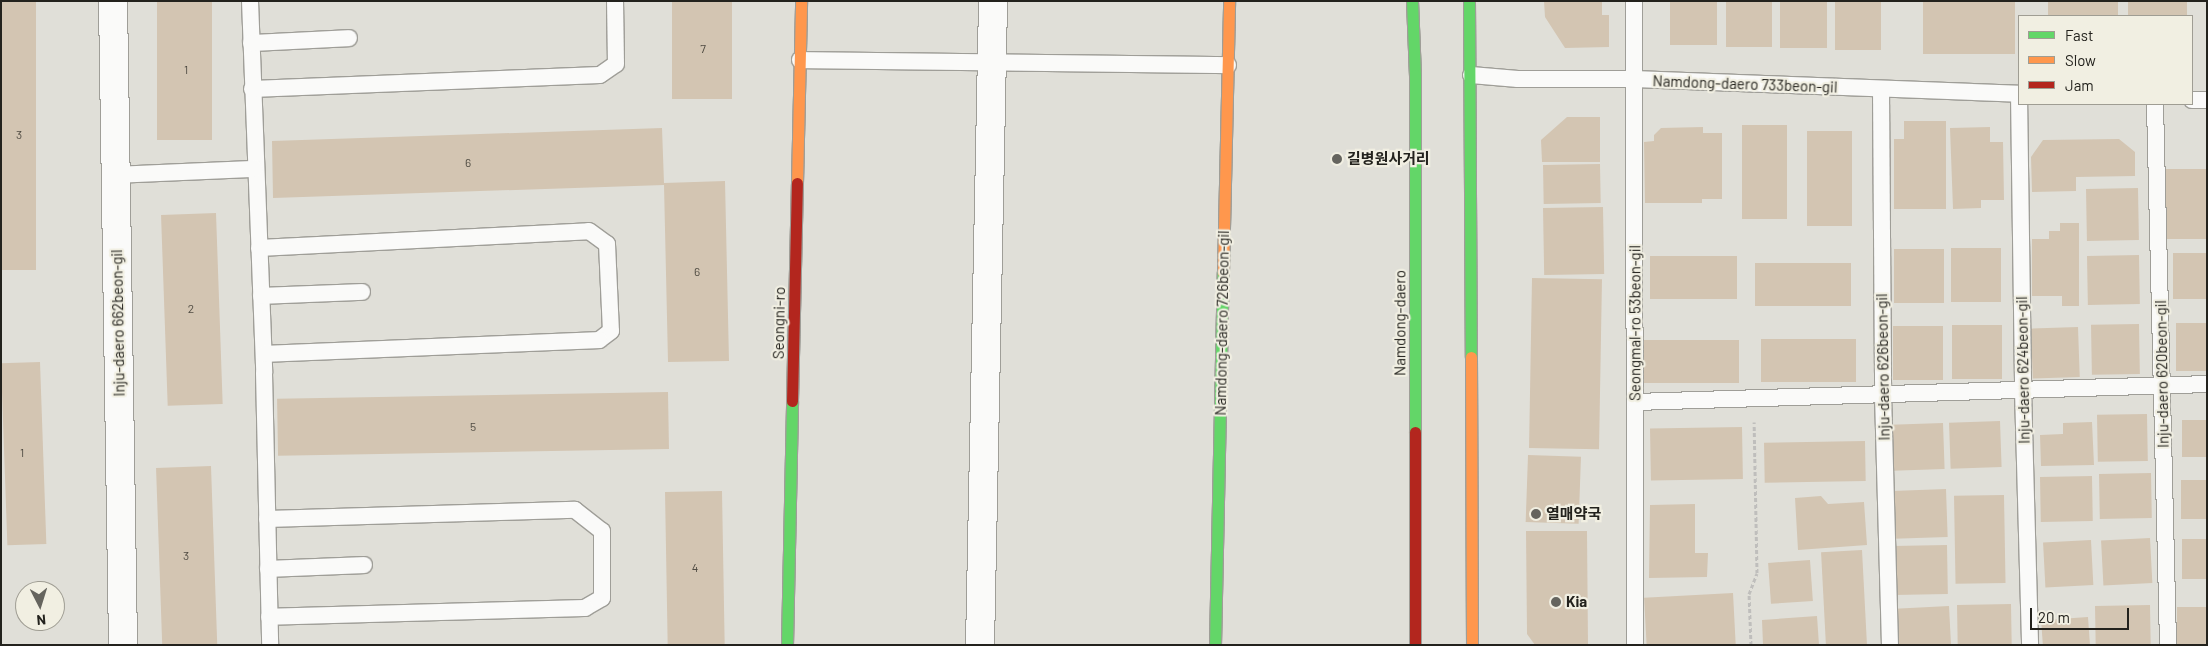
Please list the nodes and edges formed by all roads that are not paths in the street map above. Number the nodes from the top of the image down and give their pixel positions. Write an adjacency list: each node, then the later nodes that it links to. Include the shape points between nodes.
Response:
1 (113, 1): 25 (street, Inju-daero 662beon-gil)
2 (250, 1): 11 (lane)
3 (615, 1): 17 (lane, via 616,64 600,75)
4 (801, 1): 12 (street, Seongni-ro)
5 (994, 1): 13 (street)
6 (1229, 1): 14 (street, Namdong-daero 726beon-gil)
7 (1412, 1): 44 (street, Namdong-daero, via 1415,75)
8 (1469, 1): 15 (street)
9 (1634, 1): 16 (lane, Seongmal-ro 53beon-gil)
10 (349, 38): 11 (lane)
11 (251, 43): 17 (lane)
12 (800, 60): 13 (lane); 41 (street, Seongni-ro)
13 (992, 62): 14 (lane); 42 (street)
14 (1228, 65): 43 (street, Namdong-daero 726beon-gil)
15 (1472, 75): 16 (lane, Namdong-daero 733beon-gil, via 1518,79); 45 (street)
16 (1634, 79): 18 (lane, Namdong-daero 733beon-gil); 34 (lane, Seongmal-ro 53beon-gil)
17 (252, 88): 24 (lane)
18 (1881, 90): 19 (lane, Namdong-daero 733beon-gil); 33 (lane, Inju-daero 626beon-gil)
19 (2018, 94)
20 (2193, 100): 21 (lane)
21 (2207, 100)
22 (2019, 105): 32 (lane, Inju-daero 624beon-gil)
23 (2155, 105): 30 (lane, Inju-daero 620beon-gil)
24 (255, 170): 25 (lane); 26 (lane)
25 (116, 174): 39 (street, Inju-daero 662beon-gil)
26 (259, 248): 28 (lane); 29 (lane, via 589,231 607,244 611,332 599,340)
27 (362, 292): 28 (lane)
28 (261, 296): 29 (lane)
29 (264, 354): 35 (lane)
30 (2162, 384): 31 (lane); 32 (lane); 49 (lane, Inju-daero 620beon-gil)
31 (2207, 384)
32 (2023, 391): 33 (lane); 48 (lane, Inju-daero 624beon-gil)
33 (1883, 395): 34 (lane); 47 (lane, Inju-daero 626beon-gil)
34 (1635, 402): 46 (lane, Seongmal-ro 53beon-gil)
35 (267, 519): 37 (lane); 38 (lane, via 575,510 602,532 602,598 584,608)
36 (364, 565): 37 (lane)
37 (268, 569): 38 (lane)
38 (269, 617): 40 (lane)
39 (123, 645)
40 (270, 645)
41 (787, 645)
42 (980, 645)
43 (1215, 645)
44 (1415, 645)
45 (1472, 645)
46 (1635, 645)
47 (1890, 645)
48 (2030, 645)
49 (2168, 645)

